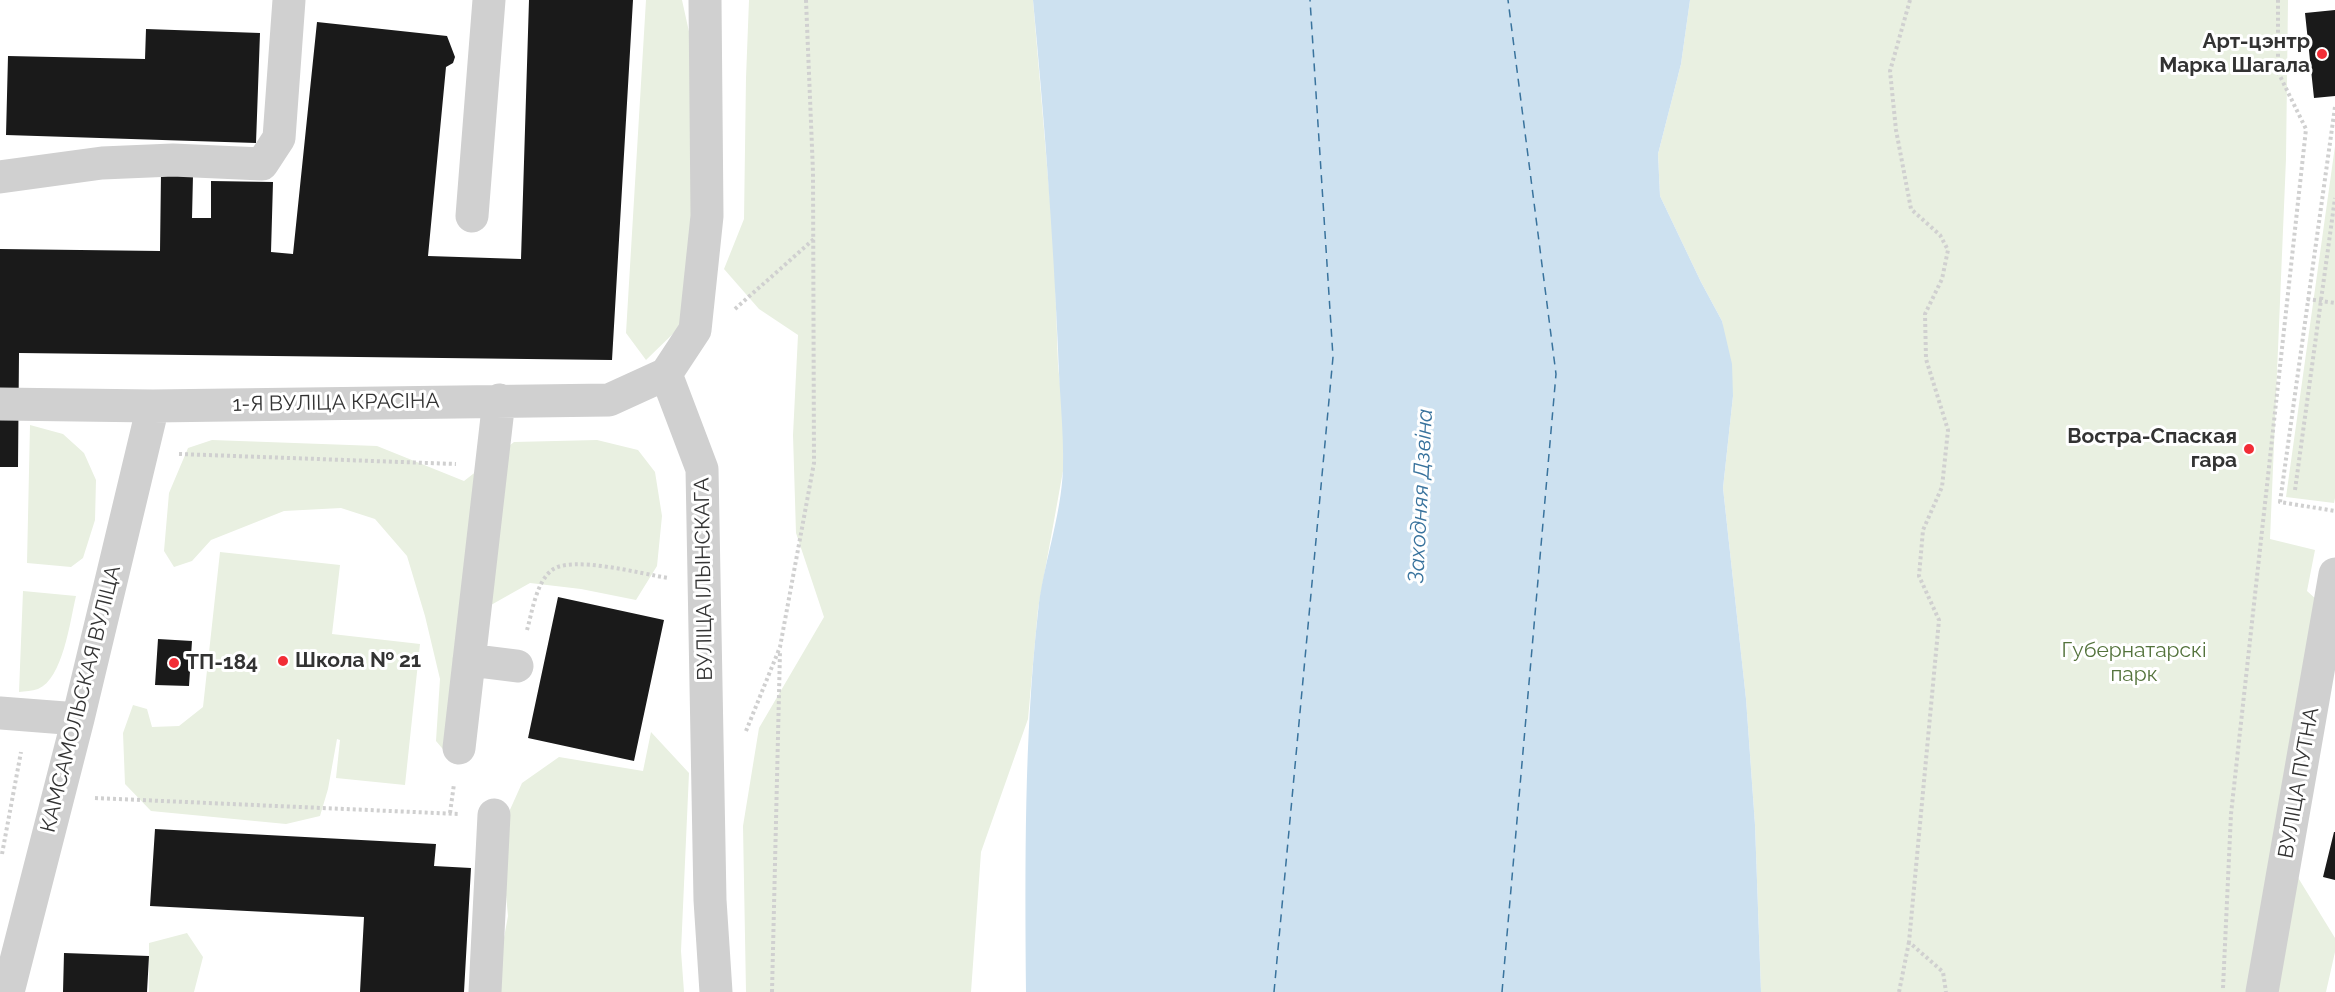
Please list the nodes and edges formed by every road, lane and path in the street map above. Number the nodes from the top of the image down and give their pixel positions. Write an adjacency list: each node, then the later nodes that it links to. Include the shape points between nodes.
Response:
1 (289, 0): 8 (street, via 279,138 262,164 172,160 102,163)
2 (489, 0): 10 (street)
3 (705, 0): 15 (street, via 707,216)
4 (806, 0): 11 (path)
5 (1910, 0): 36 (path, via 1890,71 1911,209 1941,235 1948,250 1942,279 1925,314 1926,359 1948,430 1942,487 1923,530 1919,576 1939,620)
6 (2278, 0): 43 (path, via 2278,72 2306,129 2231,814)
7 (2335, 107): 12 (path)
8 (0, 177)
9 (2335, 198): 13 (path)
10 (471, 216)
11 (814, 239): 15 (path, via 733,310); 26 (path, via 814,463)
12 (2307, 299): 13 (path); 23 (path, via 2280,502)
13 (2321, 301): 14 (path); 22 (path)
14 (2335, 303)
15 (694, 330): 16 (street)
16 (666, 374): 17 (street, 1-Я ВУЛІЦА КРАСІНА, via 609,400); 25 (street, ВУЛІЦА ІЛЬІНСКАГА, via 702,469)
17 (499, 400): 19 (street, 1-Я ВУЛІЦА КРАСІНА); 21 (street)
18 (0, 404): 19 (street, 1-Я ВУЛІЦА КРАСІНА)
19 (153, 406): 30 (street, КАМСАМОЛЬСКАЯ ВУЛІЦА)
20 (172, 454): 21 (path)
21 (492, 466): 27 (street)
22 (2295, 490)
23 (2335, 511)
24 (2335, 573): 44 (street, ВУЛІЦА ПУТНА)
25 (704, 584): 28 (path, via 578,563 552,570 537,591); 39 (street, ВУЛІЦА ІЛЬІНСКАГА, via 710,900)
26 (780, 646): 31 (path); 40 (path)
27 (469, 660): 28 (street); 32 (street)
28 (518, 666)
29 (14, 714): 30 (street); 35 (path)
30 (78, 719): 37 (street, КАМСАМОЛЬСКАЯ ВУЛІЦА)
31 (744, 735)
32 (459, 748)
33 (92, 798): 34 (path)
34 (494, 815): 38 (street)
35 (2, 855)
36 (1909, 942): 41 (path); 42 (path, via 1943,972)
37 (8, 992)
38 (485, 992)
39 (716, 992)
40 (772, 992)
41 (1899, 992)
42 (1946, 992)
43 (2222, 992)
44 (2262, 992)

